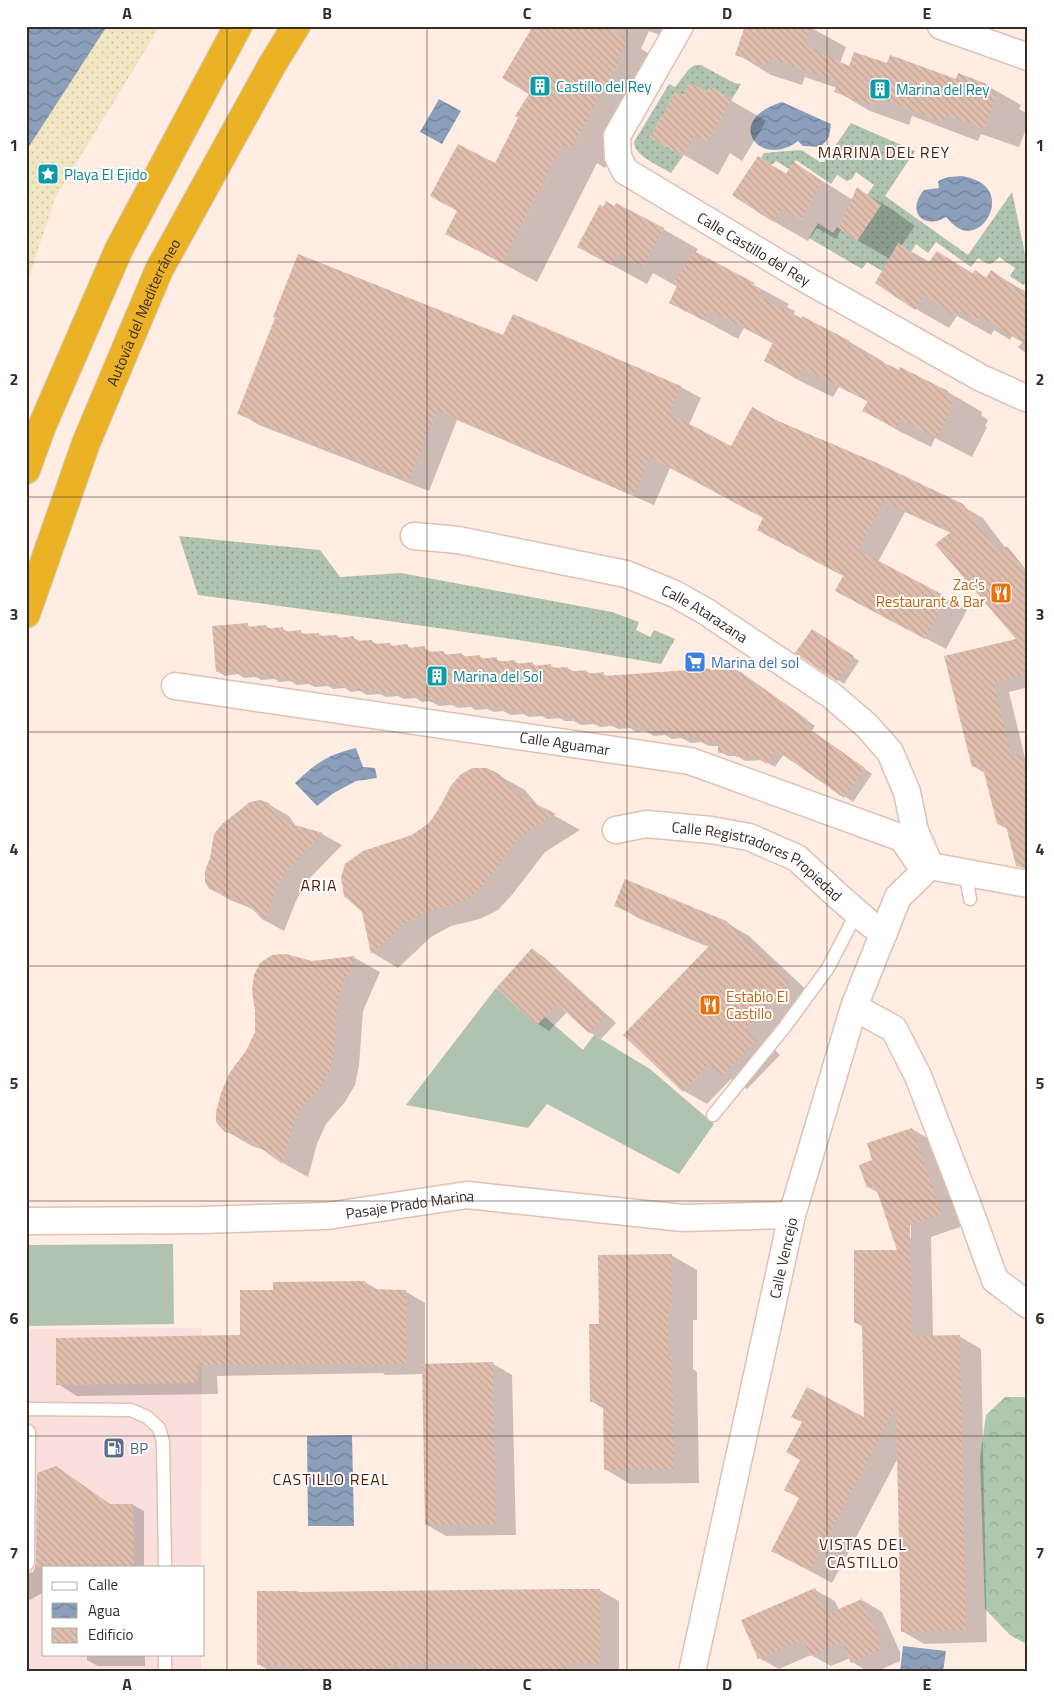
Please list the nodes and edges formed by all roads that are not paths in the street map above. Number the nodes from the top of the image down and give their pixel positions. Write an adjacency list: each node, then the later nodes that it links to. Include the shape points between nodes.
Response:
1 (238, 26): 7 (highway, via 119,249)
2 (296, 26): 9 (highway, Autovía del Mediterráneo, via 159,270 86,443)
3 (680, 26): 6 (street, Calle Castillo del Rey, via 617,136 618,157 626,171 800,276 981,378)
4 (941, 26): 5 (street)
5 (1028, 57)
6 (1028, 398)
7 (26, 470)
8 (414, 536): 12 (street, Calle Atarazana, via 458,540 626,574 675,594 705,611 831,695 867,726 890,752 906,792 914,830)
9 (26, 614)
10 (174, 686): 12 (street, Calle Aguamar, via 690,761 902,838 917,860)
11 (616, 830): 16 (street, Calle Registradores Propiedad, via 646,824 750,837 797,858)
12 (930, 866): 13 (street); 17 (street, Calle Vencejo, via 898,897)
13 (965, 871): 14 (street); 15 (lane)
14 (1028, 884)
15 (970, 900)
16 (857, 912): 17 (street, Calle Registradores Propiedad); 19 (lane, via 828,968)
17 (884, 933): 18 (street, Calle Vencejo)
18 (854, 1007): 20 (street, Calle Vencejo); 22 (street, via 894,1029 918,1076 994,1280)
19 (713, 1115)
20 (792, 1215): 21 (street, Pasaje Prado Marina, via 684,1218 467,1195 327,1216); 29 (street, Calle Vencejo)
21 (26, 1221)
22 (1028, 1305)
23 (26, 1409): 26 (lane, via 131,1410 160,1428 163,1442)
24 (26, 1430): 25 (lane, via 29,1432)
25 (26, 1565)
26 (164, 1566)
27 (165, 1656): 28 (lane)
28 (166, 1672)
29 (692, 1672)

